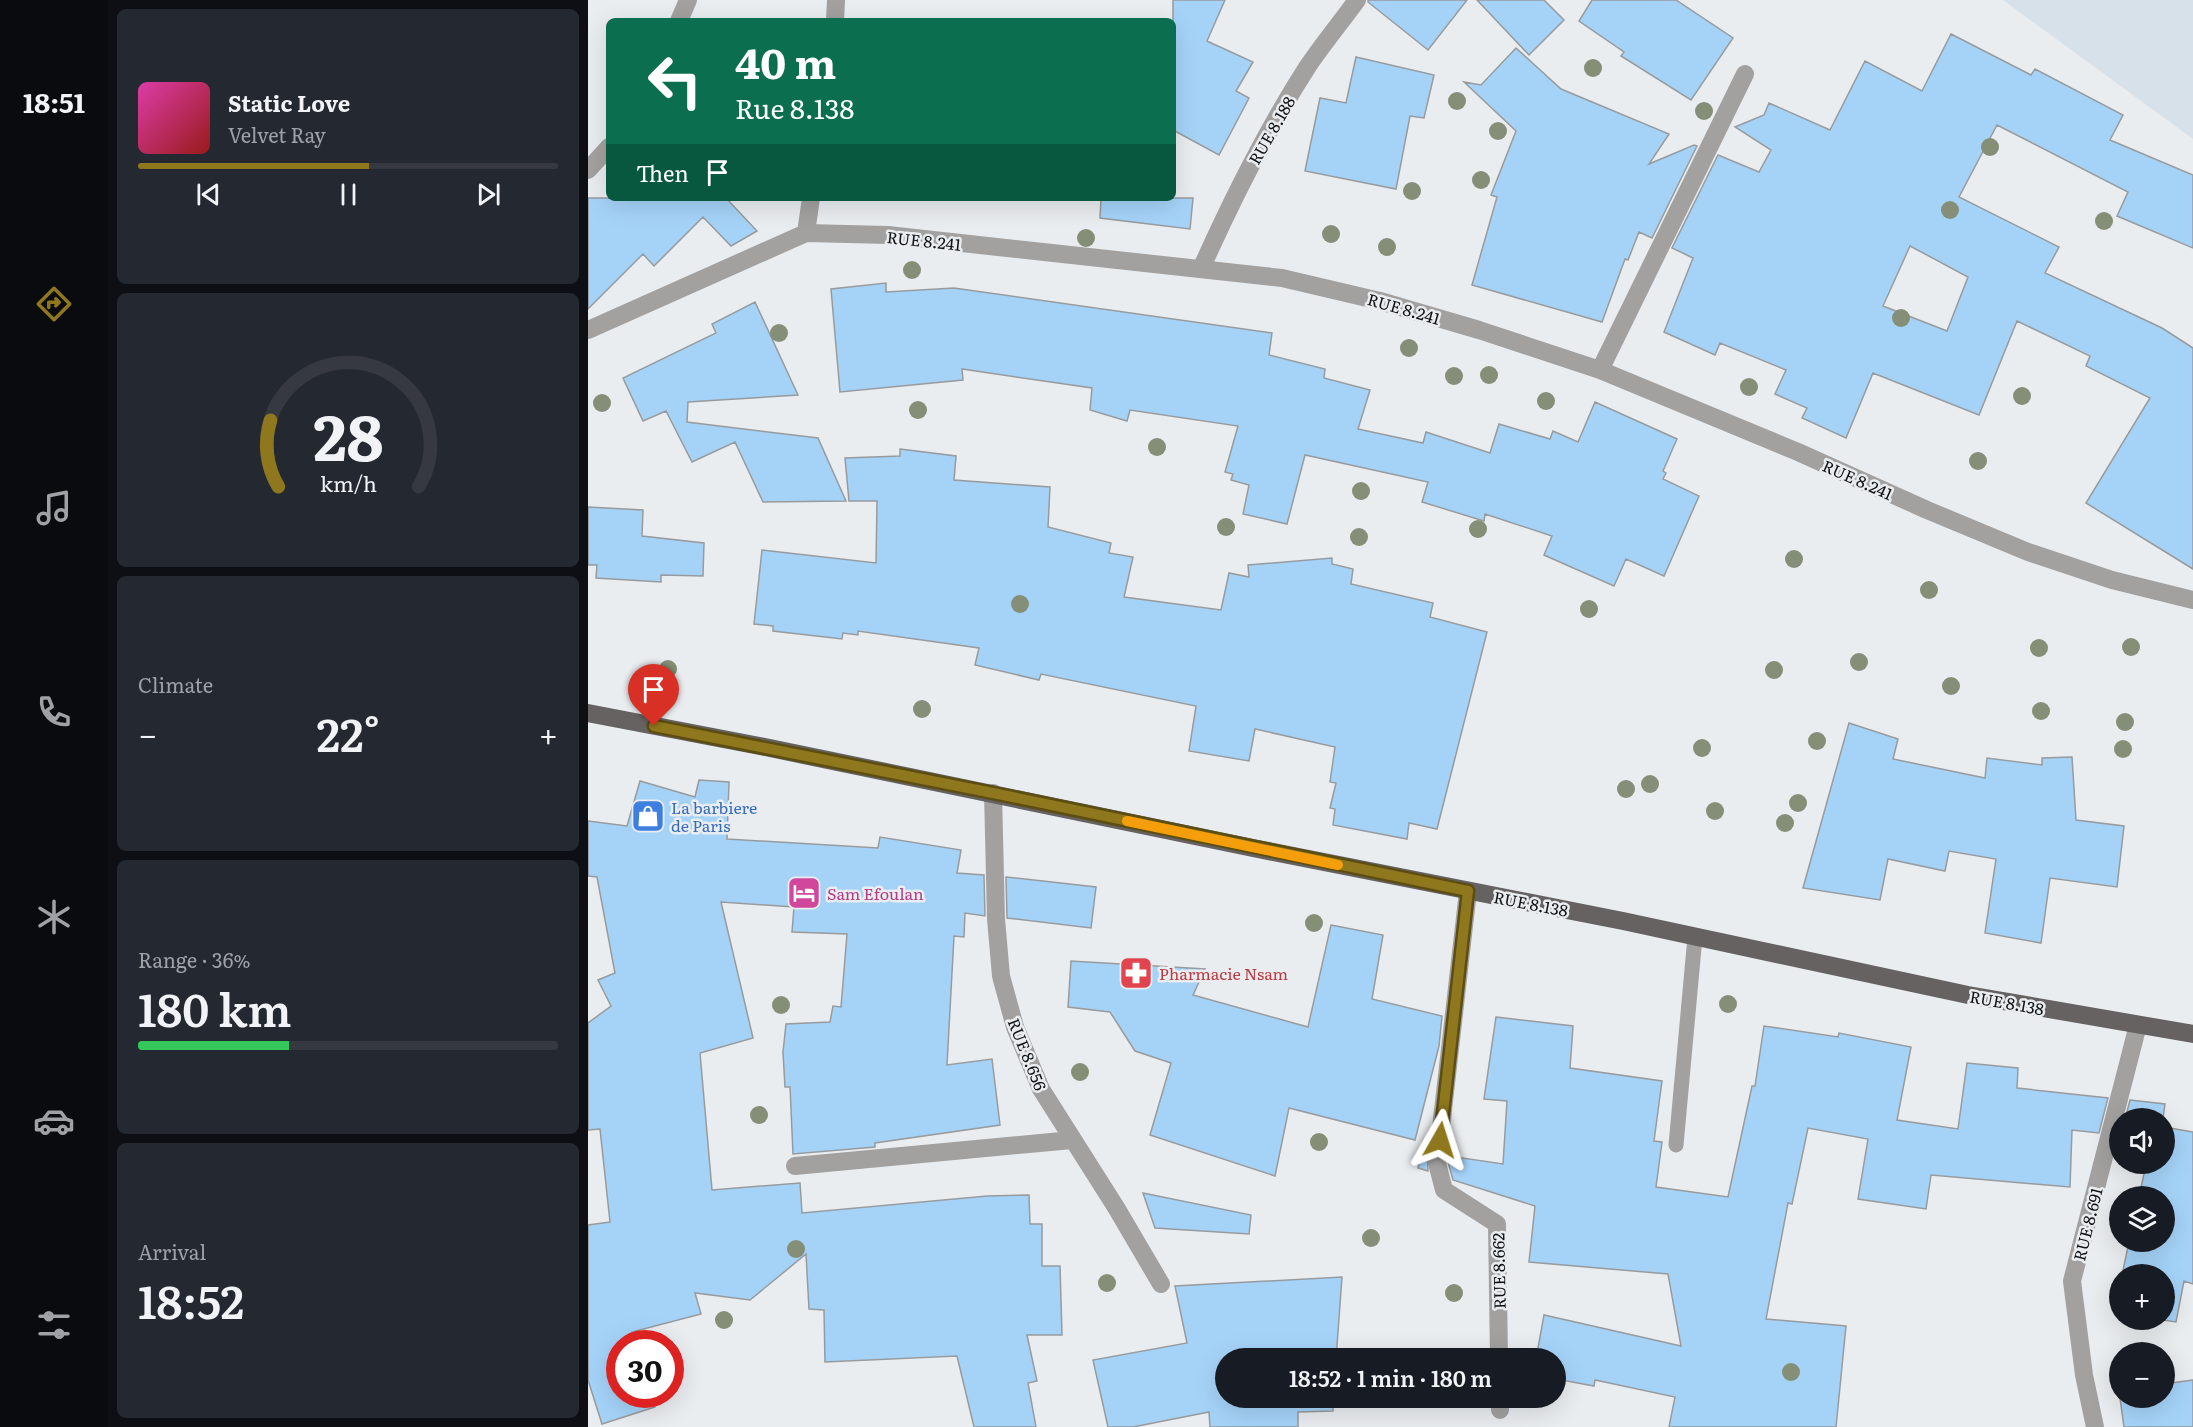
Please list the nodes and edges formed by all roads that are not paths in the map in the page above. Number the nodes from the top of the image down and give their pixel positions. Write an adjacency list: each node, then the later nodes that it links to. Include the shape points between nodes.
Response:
1 (688, 0): 4 (street)
2 (836, 0): 5 (street)
3 (1357, 0): 11 (street, RUE 8.188, via 1308,66 1264,140)
4 (680, 18)
5 (835, 18)
6 (1745, 74): 13 (street)
7 (606, 150): 8 (street)
8 (588, 170)
9 (811, 201): 10 (street)
10 (806, 233): 11 (street, RUE 8.241, via 888,235); 12 (street, RUE 8.241)
11 (1201, 269): 13 (street, RUE 8.241, via 1281,278 1380,301)
12 (588, 330)
13 (1600, 370): 14 (street, RUE 8.241, via 2028,552 2112,580)
14 (2193, 600)
15 (588, 713): 16 (main road, RUE 8.138)
16 (993, 793): 17 (main road, RUE 8.138); 21 (street, RUE 8.656, via 1001,976 1041,1089)
17 (1468, 891): 18 (main road, RUE 8.138); 25 (street, RUE 8.662, via 1437,1163 1444,1190 1497,1224)
18 (1695, 937): 19 (main road, RUE 8.138, via 1968,995); 22 (lane)
19 (2138, 1025): 20 (main road, RUE 8.138); 26 (street, RUE 8.691, via 2072,1281)
20 (2193, 1034)
21 (1072, 1140): 23 (street); 24 (street, RUE 8.656)
22 (1676, 1145)
23 (795, 1166)
24 (1161, 1284)
25 (1499, 1348)
26 (2095, 1427)

